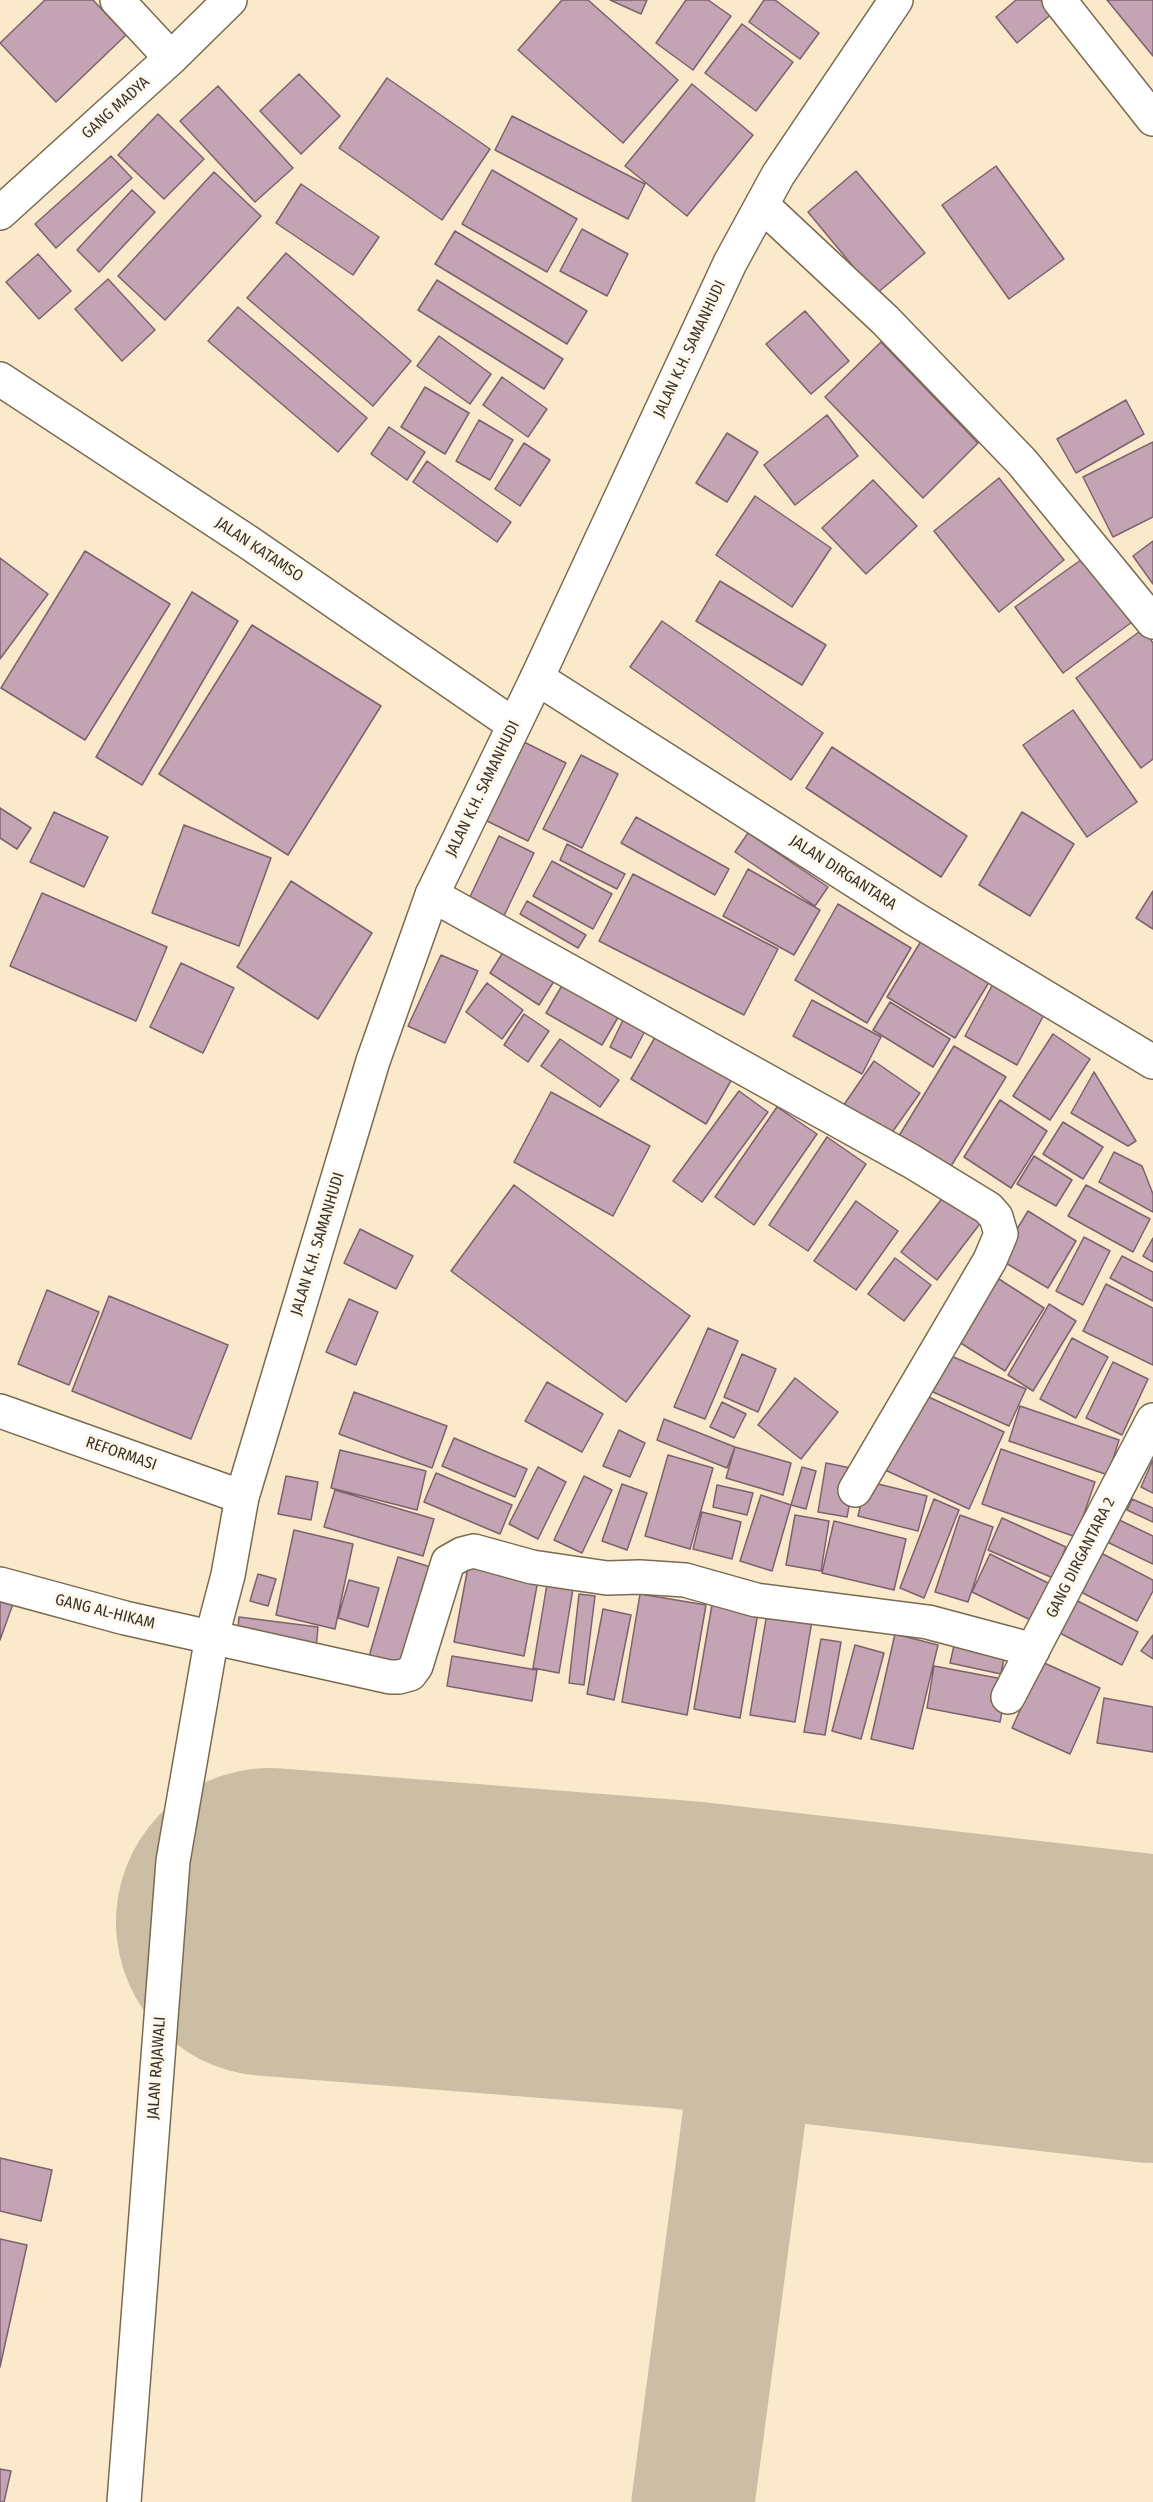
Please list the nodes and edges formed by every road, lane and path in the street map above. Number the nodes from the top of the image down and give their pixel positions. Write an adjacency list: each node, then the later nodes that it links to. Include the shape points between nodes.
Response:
1 (117, 0): 5 (street)
2 (230, 0): 5 (street, GANG MADYA)
3 (896, 0): 7 (street, JALAN K.H. SAMANHUDI, via 778,175)
4 (1059, 0): 6 (street)
5 (171, 58): 8 (street, GANG MADYA)
6 (1153, 119)
7 (762, 205): 10 (street, via 885,320 1022,462); 11 (street, JALAN K.H. SAMANHUDI, via 729,263)
8 (0, 213)
9 (0, 379): 12 (street, JALAN KATAMSO, via 248,542)
10 (1153, 622)
11 (537, 678): 12 (street, JALAN K.H. SAMANHUDI); 14 (street, JALAN DIRGANTARA, via 915,919)
12 (514, 725): 13 (street, JALAN K.H. SAMANHUDI)
13 (432, 895): 17 (street, via 910,1161 988,1208 996,1217 1001,1234 990,1260); 18 (street, JALAN K.H. SAMANHUDI, via 373,1061)
14 (1153, 1062)
15 (0, 1412): 18 (street, REFORMASI)
16 (1153, 1420): 21 (street, GANG DIRGANTARA 2)
17 (855, 1490)
18 (242, 1497): 20 (street, JALAN K.H. SAMANHUDI)
19 (0, 1584): 20 (street, GANG AL-HIKAM, via 125,1618)
20 (212, 1636): 21 (street, GANG AL-HIKAM, via 311,1661 399,1677 410,1674 416,1666 448,1562 474,1551 532,1566 607,1578 685,1580 756,1600 928,1622); 23 (street, JALAN RAJAWALI, via 173,1861)
21 (1033, 1650): 22 (street, GANG DIRGANTARA 2)
22 (1008, 1697)
23 (124, 2502)

